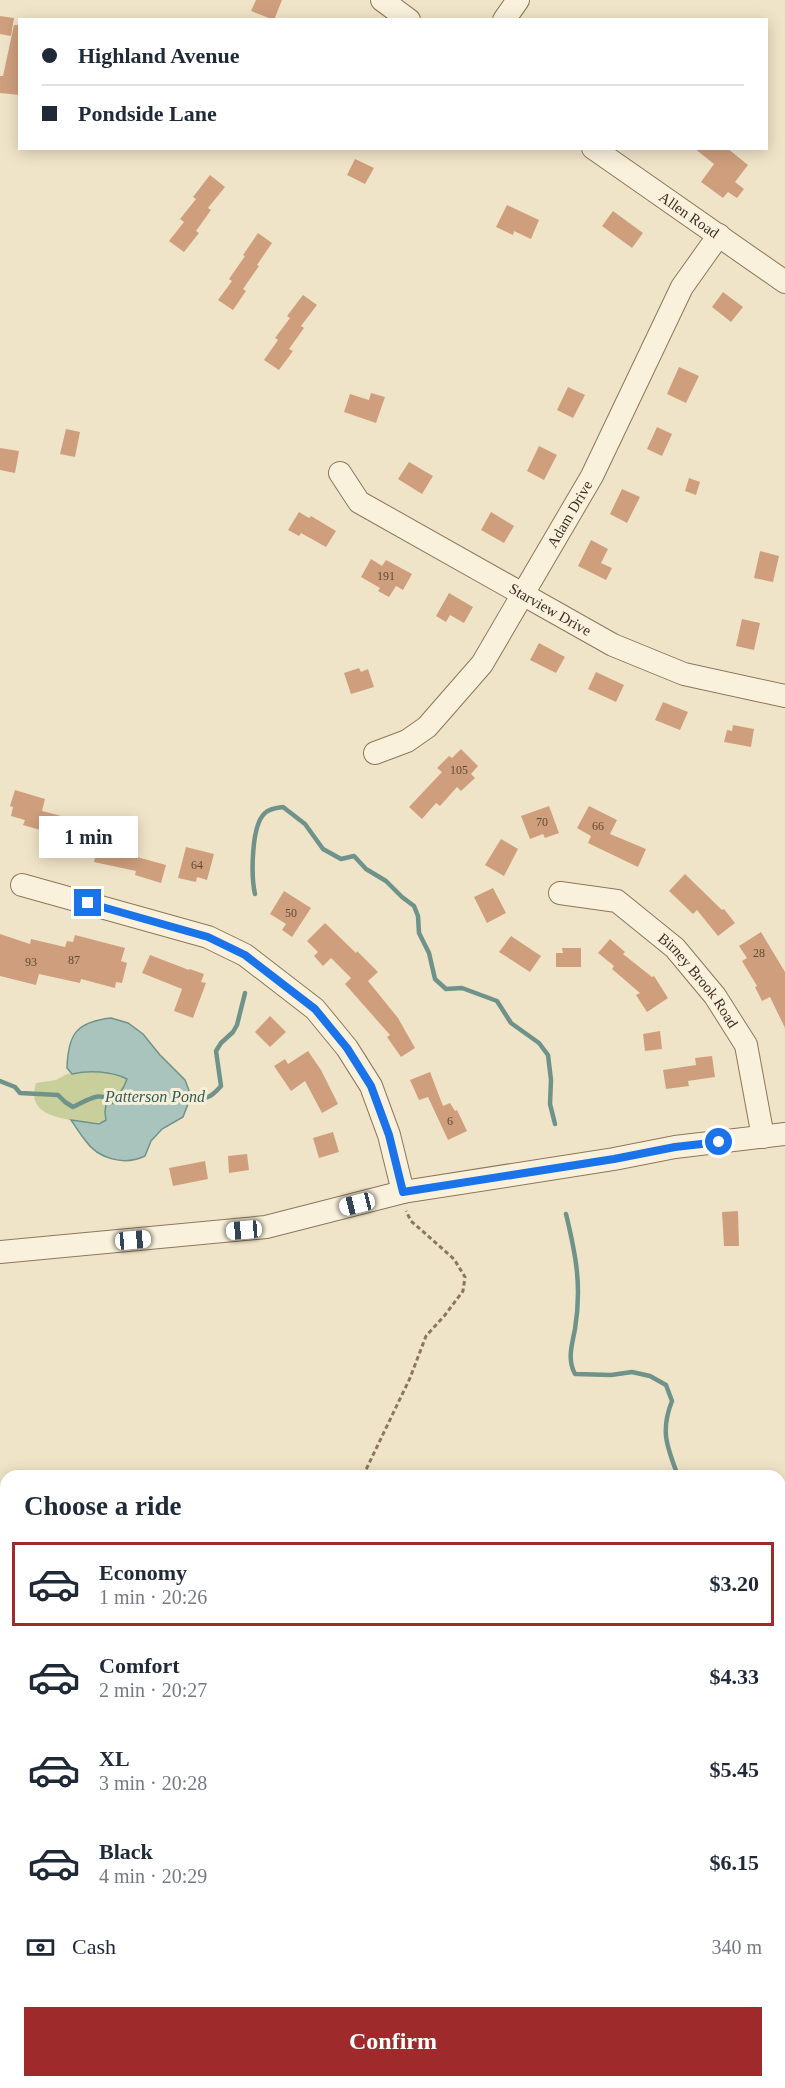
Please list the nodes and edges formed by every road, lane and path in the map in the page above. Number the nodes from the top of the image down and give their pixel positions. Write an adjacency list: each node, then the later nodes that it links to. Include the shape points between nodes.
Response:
1 (382, 0): 3 (street)
2 (518, 0): 4 (street)
3 (406, 18)
4 (505, 18)
5 (596, 150): 6 (street, Allen Road)
6 (719, 235): 7 (street, Allen Road); 9 (street, Adam Drive, via 682,287 592,476)
7 (785, 282)
8 (340, 473): 9 (street, Starview Drive, via 359,502)
9 (523, 595): 10 (street, Starview Drive, via 614,645 684,674); 11 (street, Adam Drive, via 482,664 427,727 407,741)
10 (783, 689)
11 (375, 753)
12 (22, 885): 15 (street, via 208,937 245,955 315,1009 371,1086 389,1135)
13 (560, 893): 14 (street, Birney Brook Road, via 617,901 675,948 715,996 746,1045)
14 (774, 1136): 15 (street, via 675,1147)
15 (403, 1192): 16 (street, via 266,1227); 17 (path, via 411,1221 454,1259 465,1277 463,1291 426,1336)
16 (0, 1252)
17 (366, 1470)

